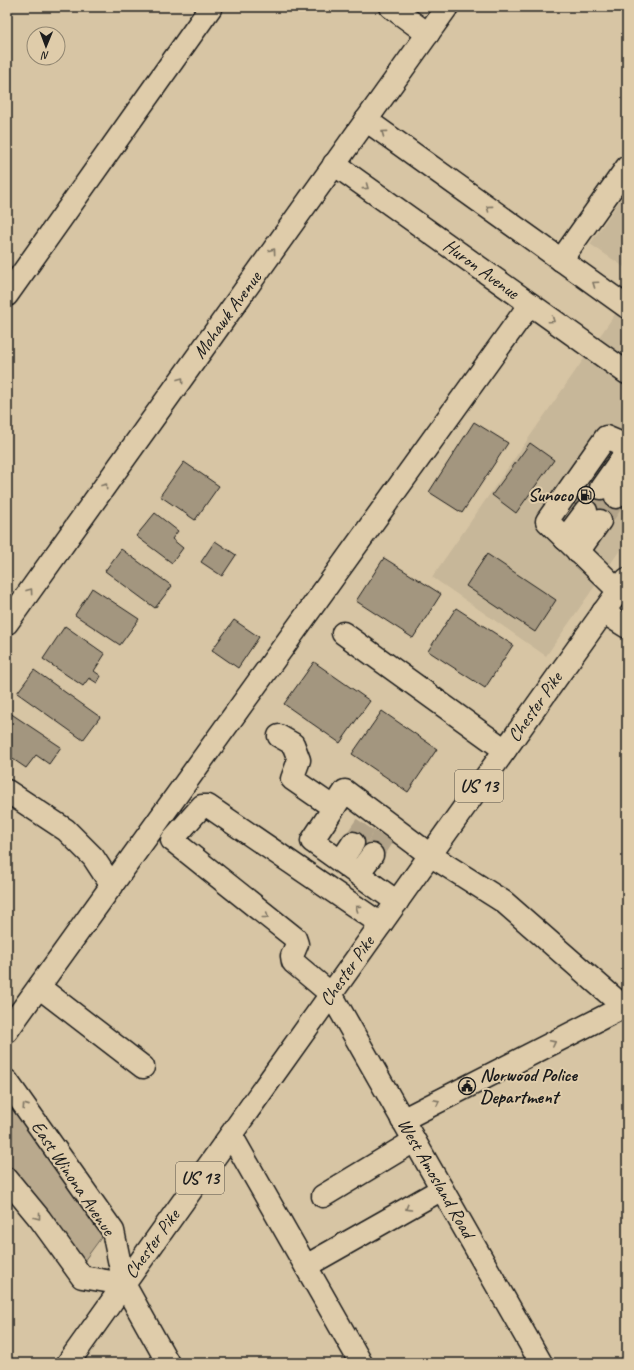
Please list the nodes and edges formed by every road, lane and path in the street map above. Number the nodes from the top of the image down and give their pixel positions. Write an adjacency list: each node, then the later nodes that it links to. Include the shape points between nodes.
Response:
1 (212, 7): 9 (street)
2 (391, 7): 4 (street)
3 (447, 7): 4 (street, Mohawk Avenue)
4 (428, 34): 5 (street, Mohawk Avenue)
5 (366, 120): 6 (street, Mohawk Avenue); 8 (street, one-way to 5)
6 (334, 164): 10 (street, Huron Avenue, one-way to 10); 20 (street, Mohawk Avenue, one-way to 6)
7 (627, 167): 8 (street)
8 (561, 260): 11 (street, one-way to 8)
9 (7, 295)
10 (530, 304): 12 (street, Huron Avenue, one-way to 12); 27 (street)
11 (627, 307)
12 (627, 373)
13 (627, 446): 17 (street, via 606,437 547,521)
14 (627, 451): 15 (street)
15 (615, 489)
16 (593, 516): 17 (street)
17 (572, 545): 18 (street)
18 (623, 585): 19 (street, Chester Pike / US 13)
19 (603, 612): 21 (street); 24 (street, Chester Pike / US 13)
20 (7, 623)
21 (627, 627)
22 (343, 633): 24 (street)
23 (279, 736): 26 (street, via 293,744 299,760 292,779)
24 (505, 750): 31 (street, Chester Pike / US 13)
25 (7, 790): 33 (street, via 66,830 93,857)
26 (334, 808): 31 (street, via 345,791 370,817); 32 (street, via 312,841)
27 (154, 826): 28 (street); 33 (street)
28 (172, 840): 35 (street, one-way to 28, via 208,806 202,806); 37 (street, one-way to 37, via 295,938 297,944 292,956 293,962)
29 (353, 843): 32 (street)
30 (372, 855): 32 (street)
31 (430, 855): 34 (street, Chester Pike / US 13); 38 (street, via 504,902)
32 (350, 868): 34 (street)
33 (112, 886): 36 (street)
34 (397, 902): 35 (street, Chester Pike / US 13)
35 (381, 924): 37 (street, Chester Pike / US 13)
36 (39, 987): 39 (street); 40 (street)
37 (331, 994): 42 (street, West Amosland Road); 43 (street, Chester Pike / US 13)
38 (626, 1006): 42 (street, one-way to 38)
39 (7, 1031)
40 (143, 1067)
41 (7, 1081): 49 (street, East Winona Avenue, one-way to 41, via 113,1231)
42 (402, 1120): 44 (street, West Amosland Road)
43 (231, 1135): 48 (street); 49 (street, Chester Pike / US 13)
44 (414, 1141): 46 (street, West Amosland Road); 47 (street)
45 (7, 1179): 49 (street, one-way to 49, via 82,1277)
46 (442, 1188): 48 (street, one-way to 48); 53 (street, West Amosland Road)
47 (323, 1196)
48 (306, 1266): 52 (street)
49 (124, 1284): 50 (street, Chester Pike / US 13); 51 (street, East Winona Avenue)
50 (68, 1363)
51 (168, 1363)
52 (361, 1363)
53 (541, 1363)

